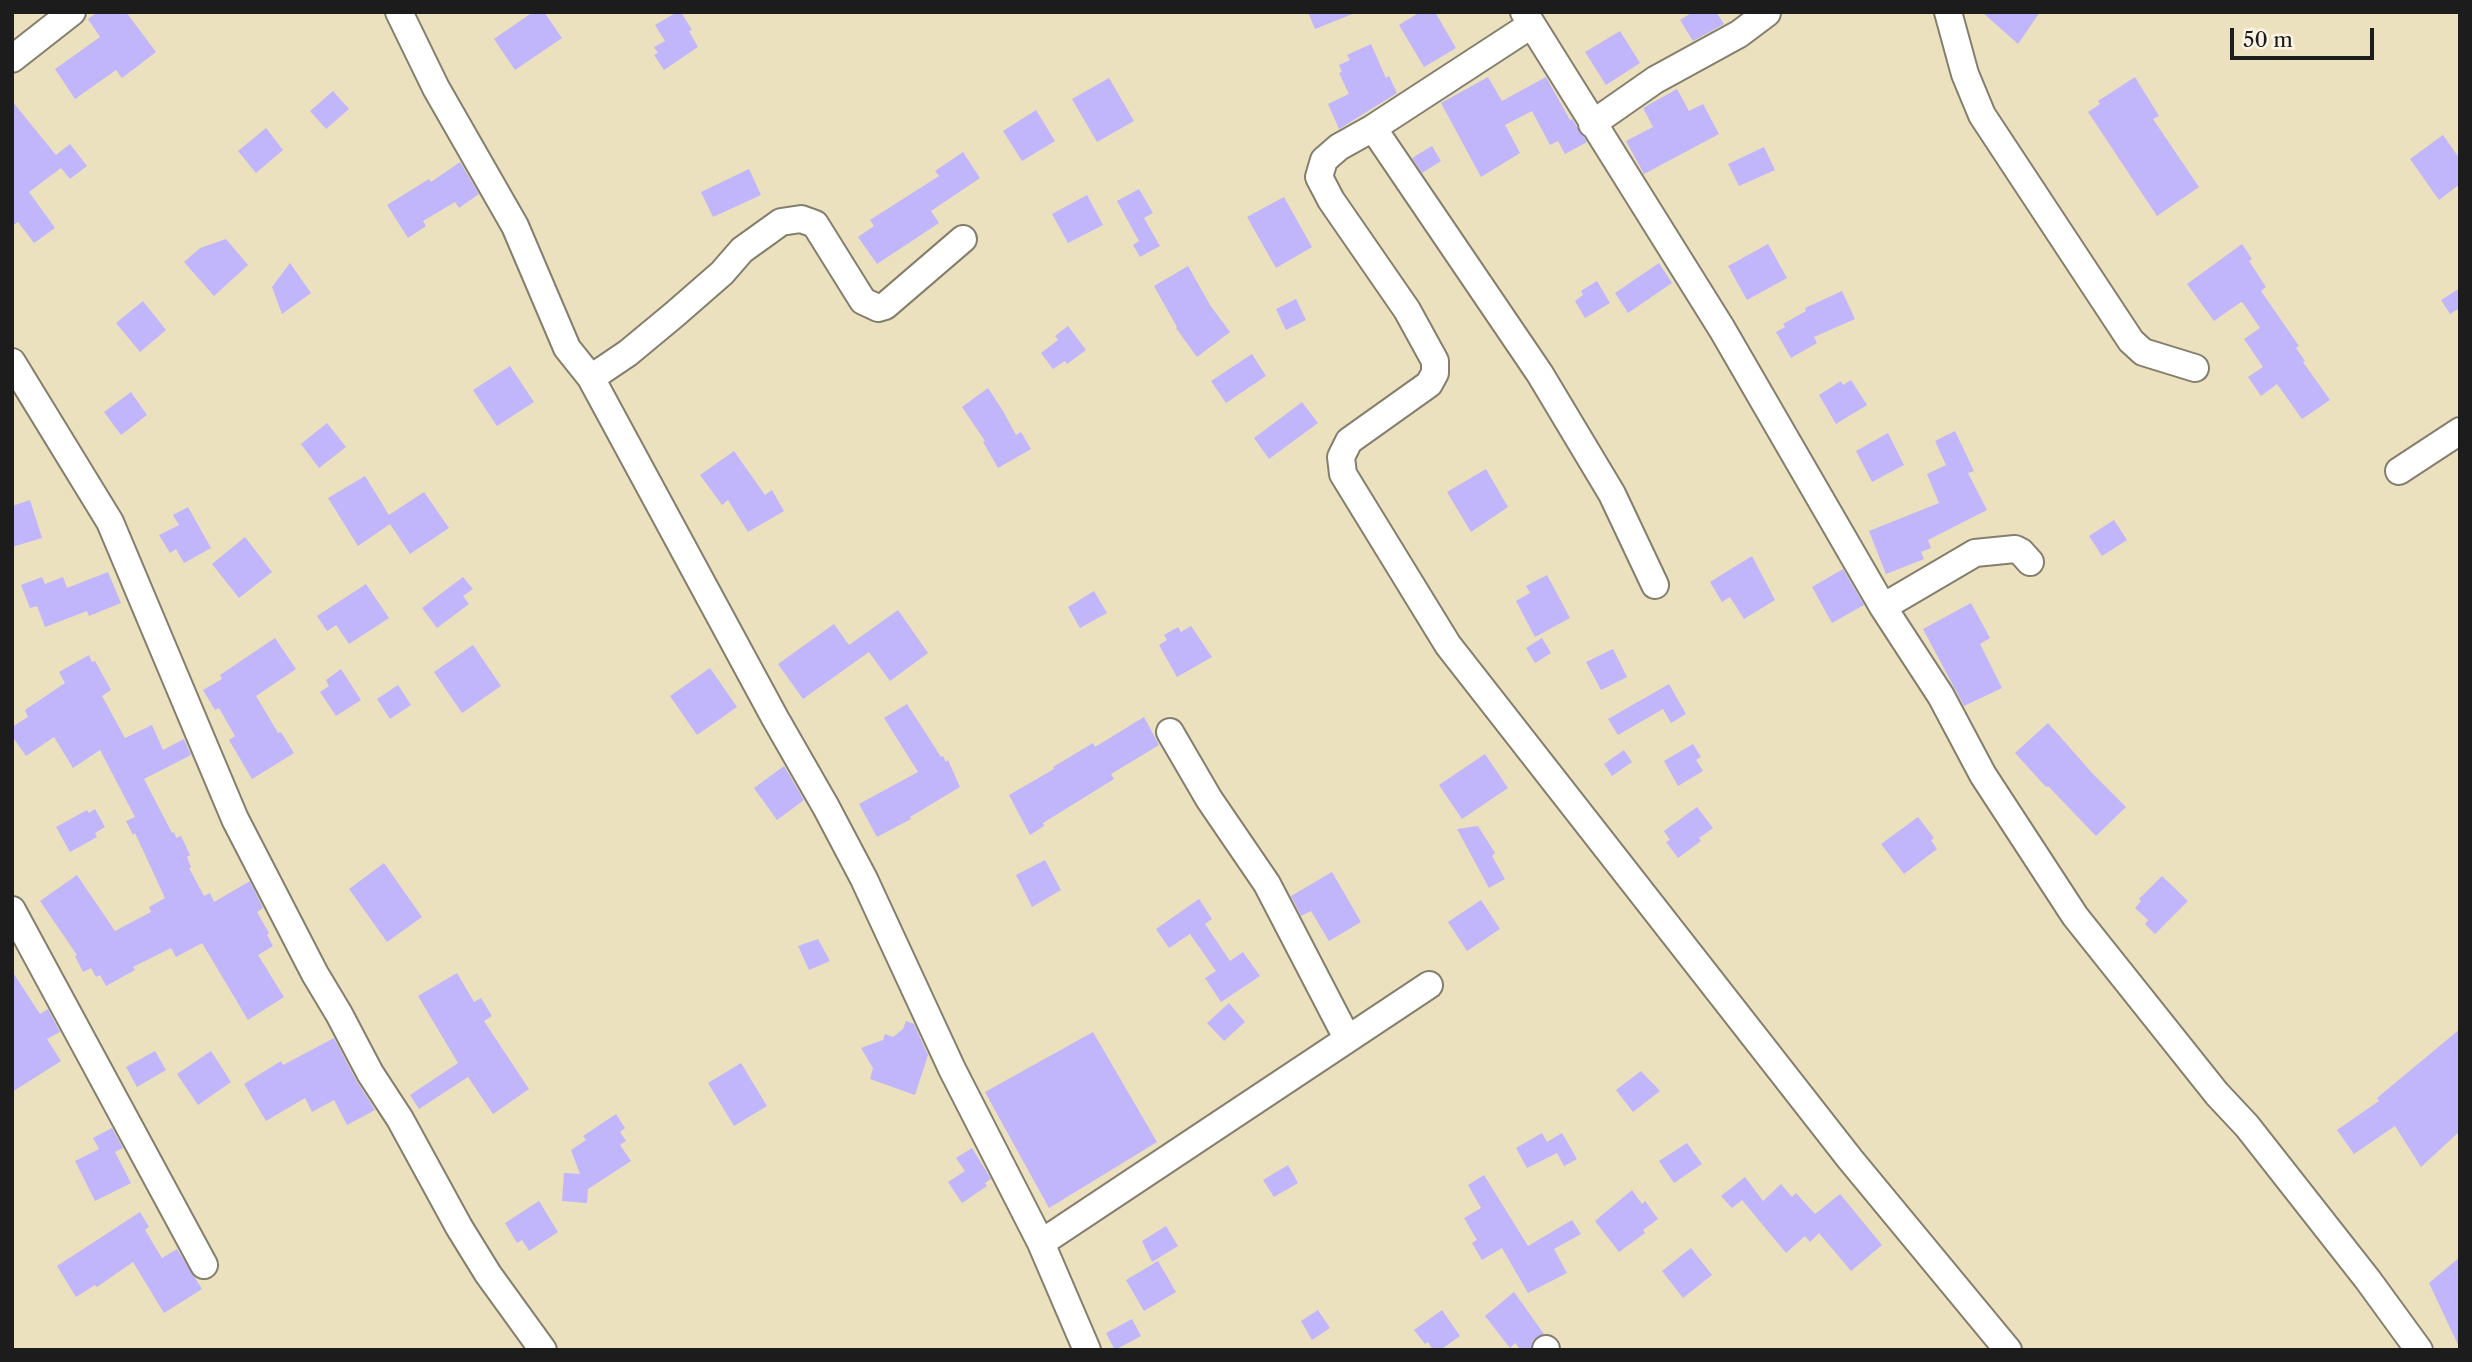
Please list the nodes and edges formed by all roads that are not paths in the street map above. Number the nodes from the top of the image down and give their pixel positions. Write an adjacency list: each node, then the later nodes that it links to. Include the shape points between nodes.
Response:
1 (72, 12): 6 (street)
2 (399, 12): 12 (street, via 436,88 515,226 567,348)
3 (1948, 12): 11 (street, via 1982,115 2130,341 2143,352)
4 (1767, 13): 7 (street)
5 (1527, 19): 7 (street); 8 (street)
6 (12, 59)
7 (1592, 124): 17 (street, via 1722,329)
8 (1373, 128): 16 (street, via 1540,374 1612,494); 26 (street, via 1324,160 1319,177 1407,310 1435,361 1435,373 1429,384 1349,441 1341,457 1343,474 1448,646 1850,1159)
9 (963, 239): 12 (street, via 878,308 863,301 815,224 801,219 781,222 742,250 722,273 628,353)
10 (12, 362): 24 (street, via 110,522 235,819 315,974 459,1227)
11 (2195, 368)
12 (591, 378): 22 (street, via 833,819)
13 (2460, 431): 14 (street)
14 (2399, 471)
15 (2030, 562): 17 (street, via 2015,549 1975,553)
16 (1655, 585)
17 (1883, 607): 27 (street, via 1941,696 1983,775 2075,916 2208,1084 2248,1126)
18 (1170, 732): 21 (street, via 1267,884)
19 (12, 910): 23 (street)
20 (1429, 985): 21 (street)
21 (1347, 1038): 22 (street)
22 (1041, 1243): 25 (street)
23 (204, 1265)
24 (543, 1350)
25 (1087, 1350)
26 (2008, 1350)
27 (2419, 1350)

